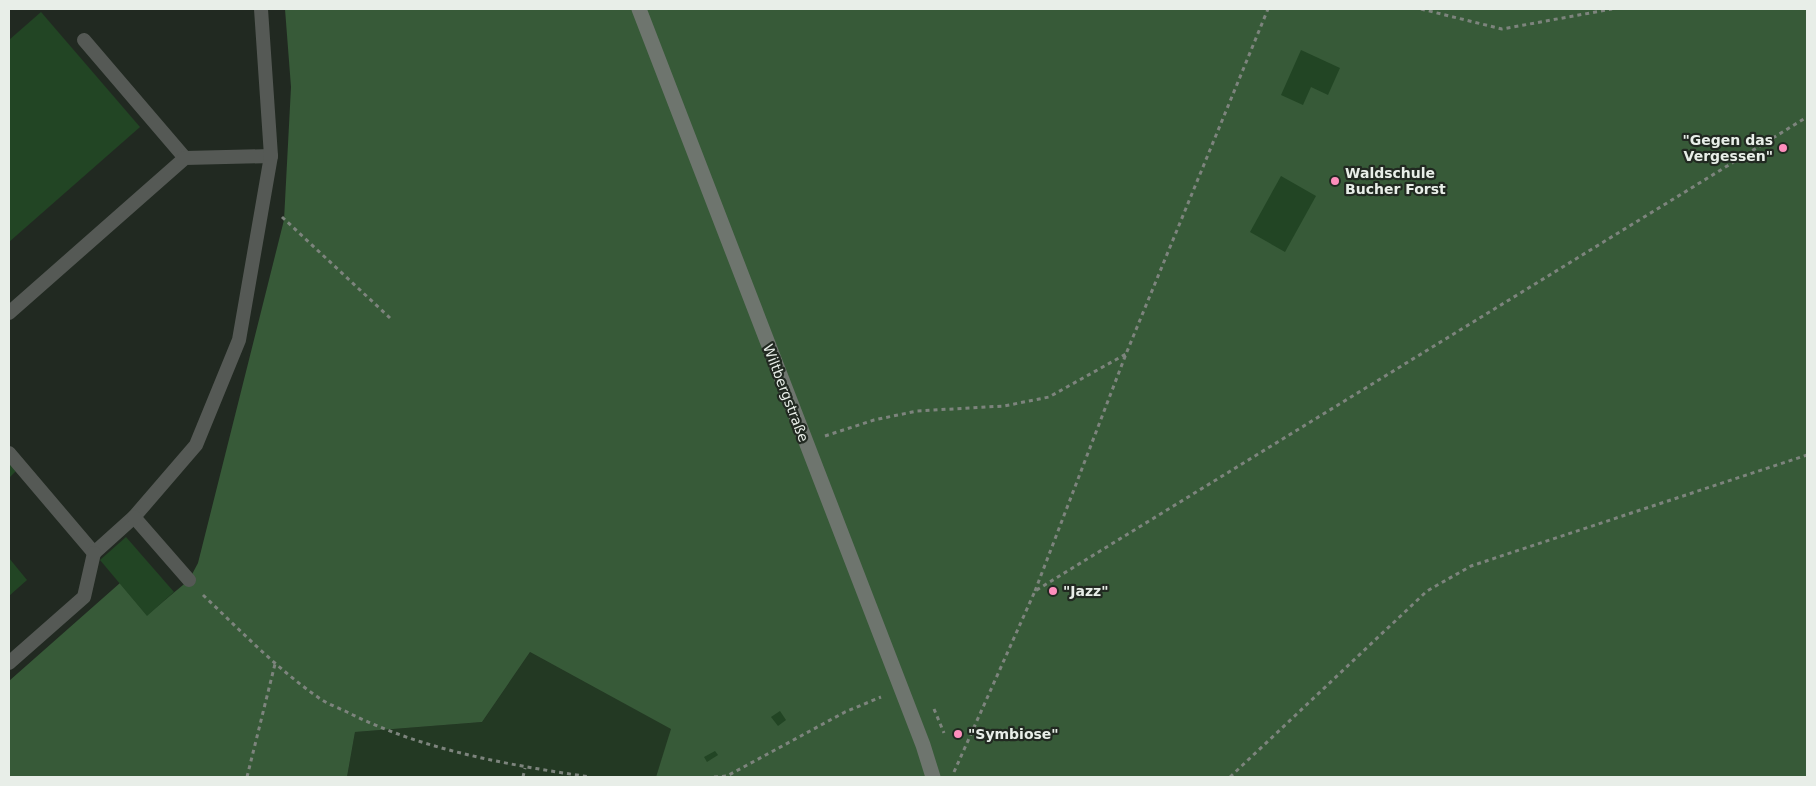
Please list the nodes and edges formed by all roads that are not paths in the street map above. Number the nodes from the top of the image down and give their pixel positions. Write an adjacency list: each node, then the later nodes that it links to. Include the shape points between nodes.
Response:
1 (261, 9): 4 (lane)
2 (639, 9): 12 (main road, Wiltbergstraße, via 923,745)
3 (84, 40): 5 (lane)
4 (271, 156): 5 (lane); 8 (lane, via 240,340 196,444)
5 (185, 158): 6 (lane)
6 (9, 313)
7 (9, 453): 9 (lane)
8 (134, 517): 9 (lane); 10 (lane)
9 (94, 553): 11 (lane, via 84,597)
10 (189, 580)
11 (9, 663)
12 (932, 777)

